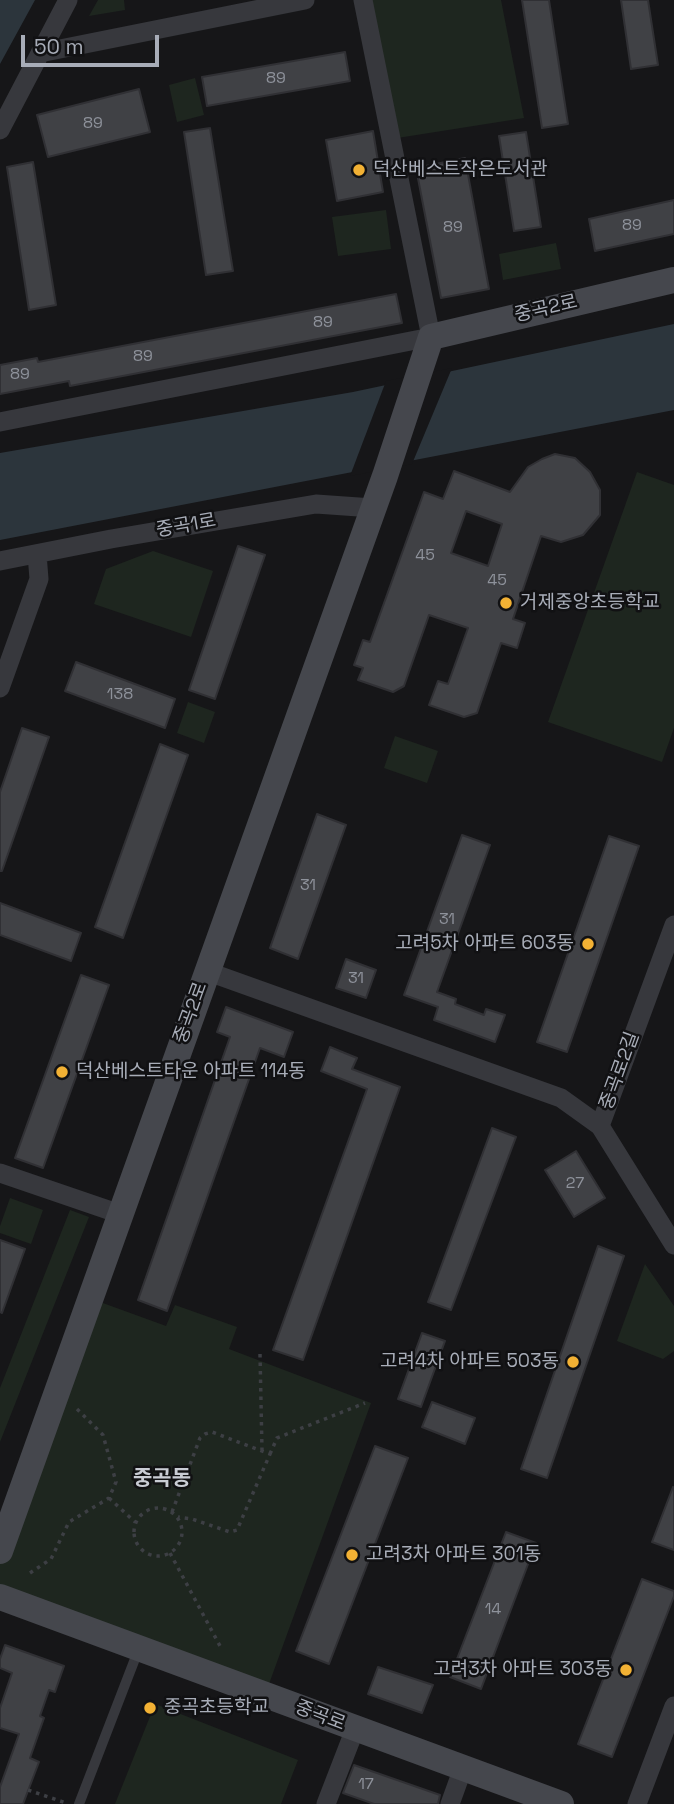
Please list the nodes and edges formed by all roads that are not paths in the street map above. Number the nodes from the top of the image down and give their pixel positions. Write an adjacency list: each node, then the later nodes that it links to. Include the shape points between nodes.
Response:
1 (68, 0): 4 (street)
2 (305, 0): 4 (street)
3 (363, 0): 7 (street)
4 (40, 53): 5 (street)
5 (0, 130)
6 (674, 280): 7 (street, 중곡2로)
7 (429, 343): 8 (street); 9 (street, 중곡2로)
8 (0, 422)
9 (373, 508): 10 (street, 중곡1로, via 316,504); 14 (street, 중곡2로)
10 (37, 554): 11 (street, 중곡1로); 12 (street, via 38,579)
11 (0, 561)
12 (0, 688)
13 (674, 925): 15 (street, 중곡로2길)
14 (206, 971): 15 (street, via 561,1098); 17 (street, 중곡2로)
15 (600, 1126): 18 (street, 중곡로2길)
16 (0, 1173): 17 (street)
17 (120, 1213): 19 (street, 중곡2로)
18 (674, 1245)
19 (0, 1551)
20 (0, 1597): 21 (street, 중곡로)
21 (139, 1648): 23 (street, 중곡로); 25 (lane)
22 (674, 1706): 29 (street)
23 (355, 1729): 24 (street, 중곡로); 26 (street)
24 (463, 1768): 27 (street); 28 (street, 중곡로)
25 (79, 1804)
26 (326, 1804)
27 (450, 1804)
28 (561, 1804)
29 (637, 1804)

